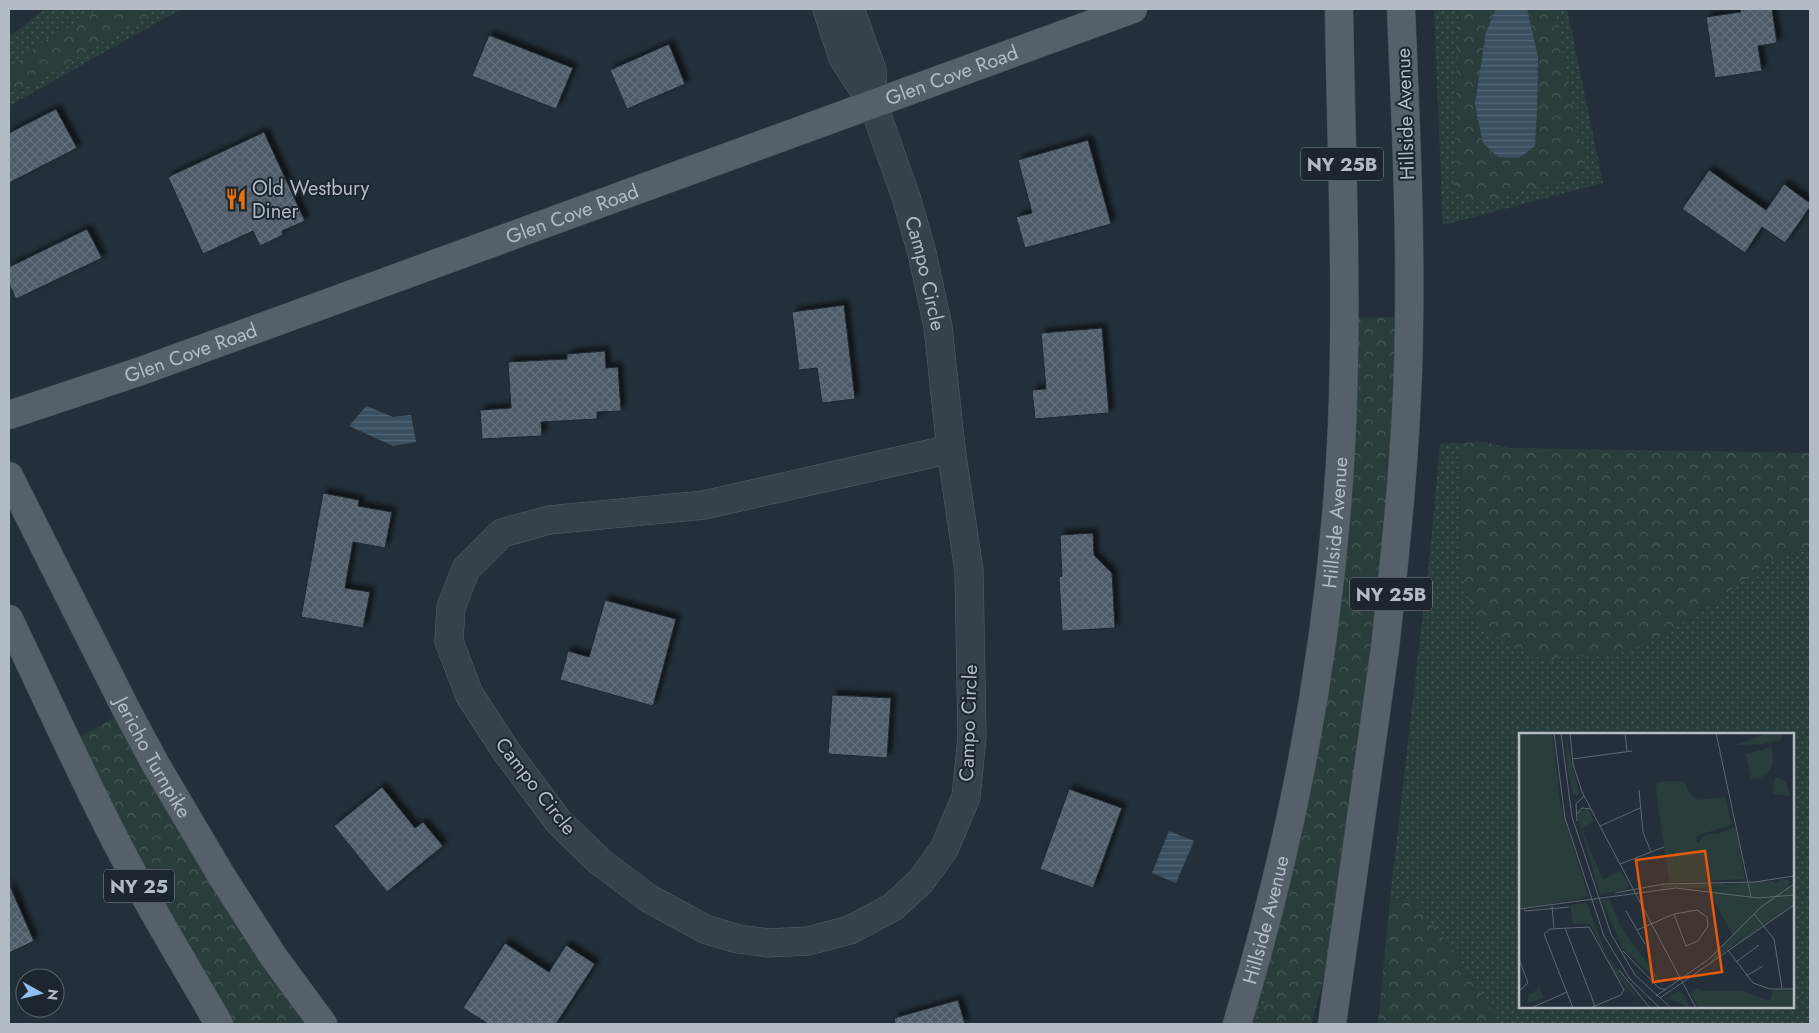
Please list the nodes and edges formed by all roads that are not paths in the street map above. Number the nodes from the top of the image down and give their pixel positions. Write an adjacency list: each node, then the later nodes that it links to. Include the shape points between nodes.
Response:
1 (828, 9): 6 (street, via 843,58)
2 (850, 9): 6 (street, via 872,70)
3 (1133, 9): 6 (main road, Glen Cove Road)
4 (1339, 9): 13 (main road, Hillside Avenue / NY 25B, via 1344,345 1334,536 1315,697 1278,875)
5 (1401, 9): 14 (main road, Hillside Avenue / NY 25B, via 1409,256 1405,429 1386,640)
6 (873, 104): 7 (main road, Glen Cove Road); 8 (street, Campo Circle, via 922,253 938,327)
7 (9, 415)
8 (952, 449): 8 (street, Campo Circle, via 968,571 972,737 966,797 944,849 921,881 892,907 850,930 808,941 768,943 738,939 705,929 648,898 599,860 558,821 469,694 449,641 451,607 466,569 502,533 549,520 704,505)
9 (9, 476): 12 (main road, Jericho Turnpike, via 166,782 273,956)
10 (9, 619): 11 (main road, NY 25, via 124,857)
11 (218, 1024)
12 (323, 1024)
13 (1237, 1024)
14 (1332, 1024)

